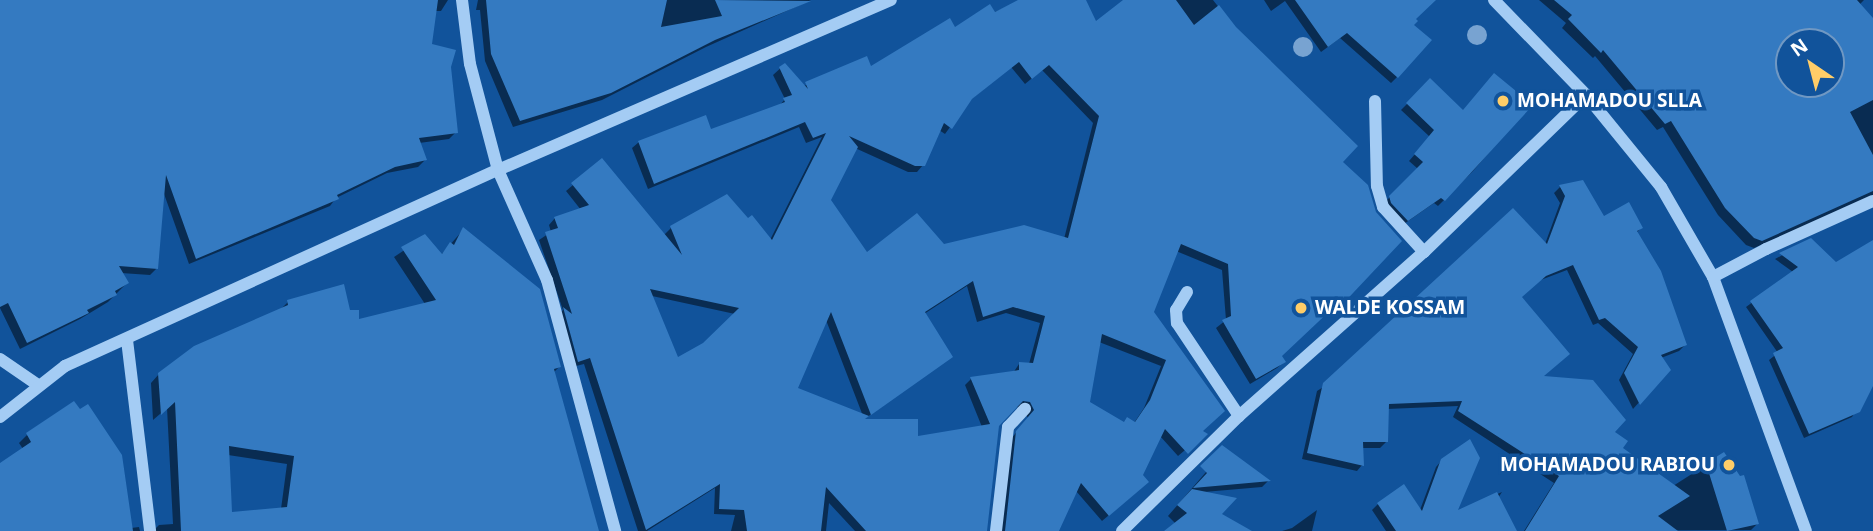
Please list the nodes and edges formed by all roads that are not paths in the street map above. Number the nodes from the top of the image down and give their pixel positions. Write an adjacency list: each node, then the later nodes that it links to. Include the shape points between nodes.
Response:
1 (462, 0): 6 (street, via 470,64)
2 (891, 0): 6 (street)
3 (1494, 0): 4 (street)
4 (1586, 95): 8 (street); 9 (street, via 1661,187)
5 (1376, 101): 8 (street, via 1377,186 1383,207)
6 (498, 170): 11 (street); 18 (street, via 547,280)
7 (1873, 201): 9 (street)
8 (1424, 252): 15 (street)
9 (1713, 277): 21 (street)
10 (1187, 292): 15 (street, via 1176,310 1177,323)
11 (127, 340): 13 (street, via 65,366); 17 (street)
12 (0, 359): 13 (street)
13 (38, 386): 16 (street)
14 (1025, 409): 19 (street, via 1008,427)
15 (1239, 416): 20 (street)
16 (0, 417)
17 (150, 531)
18 (615, 531)
19 (996, 531)
20 (1122, 531)
21 (1805, 531)

